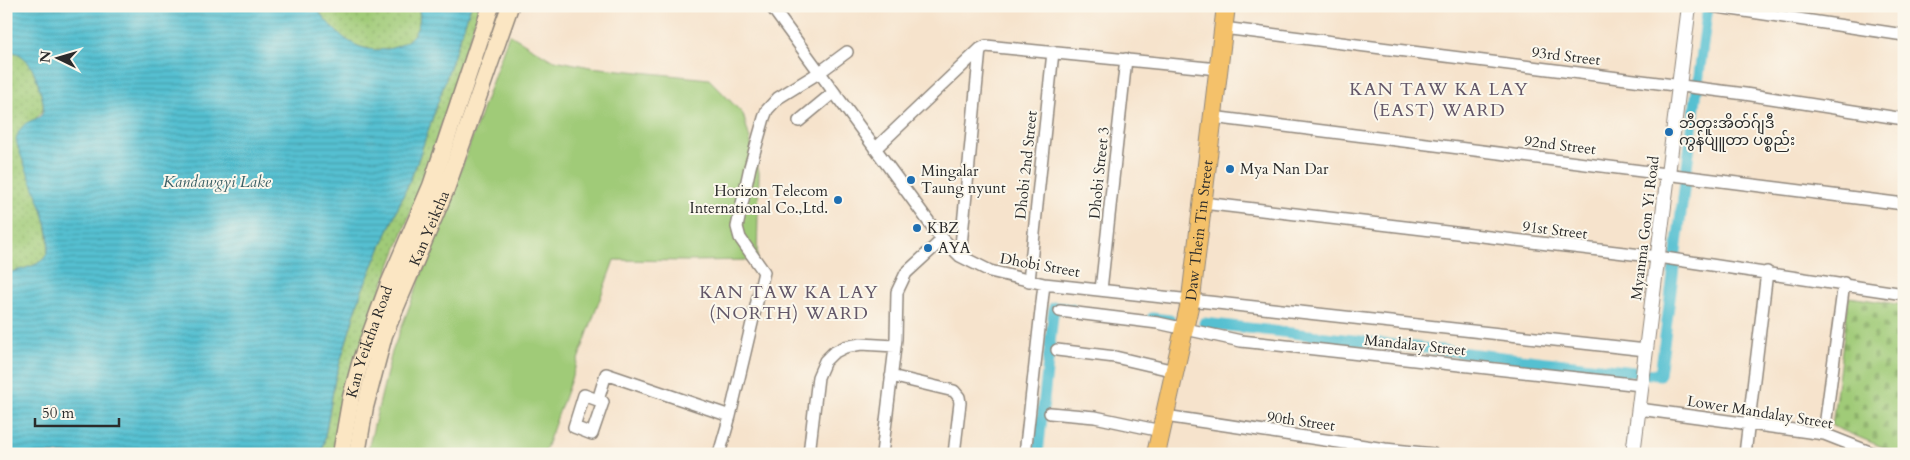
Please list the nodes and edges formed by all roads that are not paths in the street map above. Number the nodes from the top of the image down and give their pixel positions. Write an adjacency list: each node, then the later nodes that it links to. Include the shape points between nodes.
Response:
1 (492, 6): 49 (main road, Kan Yeiktha Road, via 431,186 388,286 361,360)
2 (510, 6): 50 (main road, Kan Yeiktha, via 446,189 384,335)
3 (771, 6): 14 (street, Dhobi Street)
4 (1226, 6): 7 (main road, Daw Thein Tin Street)
5 (1689, 6): 15 (street, Myanma Gon Yi Road)
6 (1711, 6): 8 (street)
7 (1223, 28): 13 (main road, Daw Thein Tin Street); 15 (street, 93rd Street)
8 (1904, 35)
9 (983, 47): 11 (street); 20 (street); 25 (street)
10 (847, 52): 14 (street)
11 (1053, 52): 12 (street); 28 (street, Dhobi 2nd Street)
12 (1126, 59): 13 (street); 31 (street, Dhobi Street 3)
13 (1218, 69): 17 (main road, Daw Thein Tin Street)
14 (820, 72): 16 (street, Dhobi Street); 45 (street, via 778,98 767,110 752,160 738,227 740,238 764,272)
15 (1679, 86): 18 (street, 93rd Street); 21 (street, Myanma Gon Yi Road)
16 (834, 92): 19 (street); 20 (street, Dhobi Street)
17 (1212, 117): 21 (street, 92nd Street); 22 (main road, Daw Thein Tin Street)
18 (1904, 119)
19 (799, 121)
20 (875, 148): 24 (street, Dhobi Street)
21 (1668, 173): 23 (street, 92nd Street); 26 (street, Myanma Gon Yi Road)
22 (1202, 204): 26 (street, 91st Street); 33 (main road, Daw Thein Tin Street)
23 (1904, 204)
24 (943, 239): 25 (street, Dhobi Street); 36 (street, via 906,273 897,292)
25 (960, 256): 28 (street, Dhobi Street, via 990,271)
26 (1658, 257): 27 (street, 91st Street); 38 (street, Myanma Gon Yi Road)
27 (1767, 272): 30 (street, 91st Street); 46 (street)
28 (1029, 281): 29 (street, Dhobi Street)
29 (1044, 284): 31 (street, Dhobi Street); 55 (street)
30 (1844, 284): 32 (street, 91st Street); 48 (street)
31 (1102, 290): 33 (street, Dhobi Street)
32 (1904, 294)
33 (1191, 298): 35 (main road, Daw Thein Tin Street); 38 (street, Mandalay Street)
34 (1060, 311): 35 (street, Mandalay Street)
35 (1185, 329): 39 (main road, Daw Thein Tin Street); 41 (street, Mandalay Street, via 1241,341)
36 (895, 346): 40 (street); 52 (street, via 861,344 845,347 825,361 818,378)
37 (1057, 350): 39 (street, via 1115,357)
38 (1646, 350): 41 (street, Myanma Gon Yi Road)
39 (1176, 371): 47 (main road, Daw Thein Tin Street)
40 (891, 376): 53 (street); 54 (street, via 954,391 959,397)
41 (1641, 385): 43 (street, Myanma Gon Yi Road)
42 (598, 400): 45 (street, via 606,374)
43 (1639, 409): 46 (street, Lower Mandalay Street); 58 (street, Myanma Gon Yi Road)
44 (1050, 413): 47 (street, 90th Street)
45 (730, 416): 51 (street)
46 (1749, 423): 48 (street, Lower Mandalay Street); 59 (street)
47 (1163, 424): 56 (main road, Daw Thein Tin Street); 57 (street, 90th Street)
48 (1824, 434): 60 (street, Lower Mandalay Street)
49 (341, 454)
50 (357, 454)
51 (719, 454)
52 (809, 454)
53 (882, 454)
54 (954, 454)
55 (1025, 454)
56 (1156, 454)
57 (1433, 454)
58 (1632, 454)
59 (1745, 454)
60 (1874, 454)

